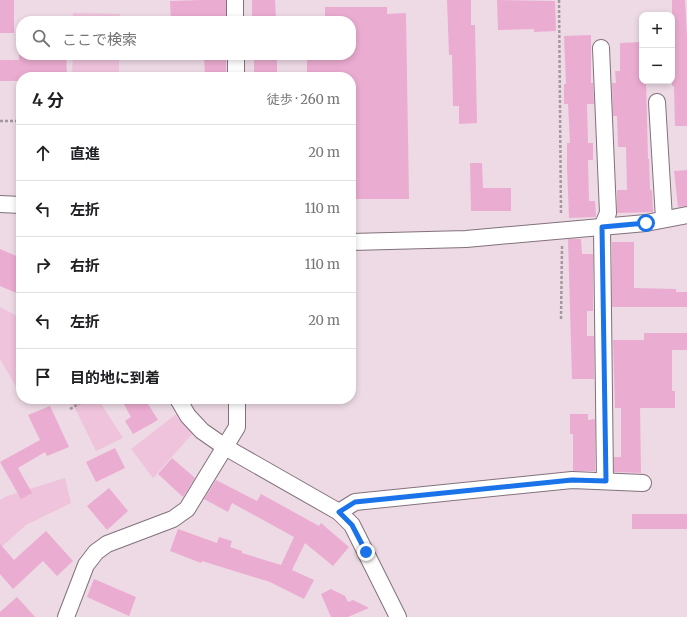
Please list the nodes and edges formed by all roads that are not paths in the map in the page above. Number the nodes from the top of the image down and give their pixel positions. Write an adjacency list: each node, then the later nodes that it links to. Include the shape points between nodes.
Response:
1 (235, 0): 2 (street)
2 (235, 16)
3 (601, 48): 11 (street, via 608,213)
4 (236, 60): 5 (street)
5 (236, 72)
6 (657, 102): 10 (street)
7 (0, 204): 8 (street)
8 (16, 205)
9 (687, 215): 10 (street)
10 (664, 219): 11 (street)
11 (602, 227): 12 (street, via 466,240); 16 (street)
12 (356, 242)
13 (181, 404): 15 (street, via 202,431)
14 (236, 404): 15 (street, via 237,427)
15 (225, 447): 18 (street); 19 (street, via 187,509 173,518 107,544 96,552 86,565)
16 (606, 481): 17 (street); 18 (street, via 572,480 355,502)
17 (644, 483)
18 (339, 512): 20 (street, via 352,525)
19 (66, 617)
20 (398, 617)

